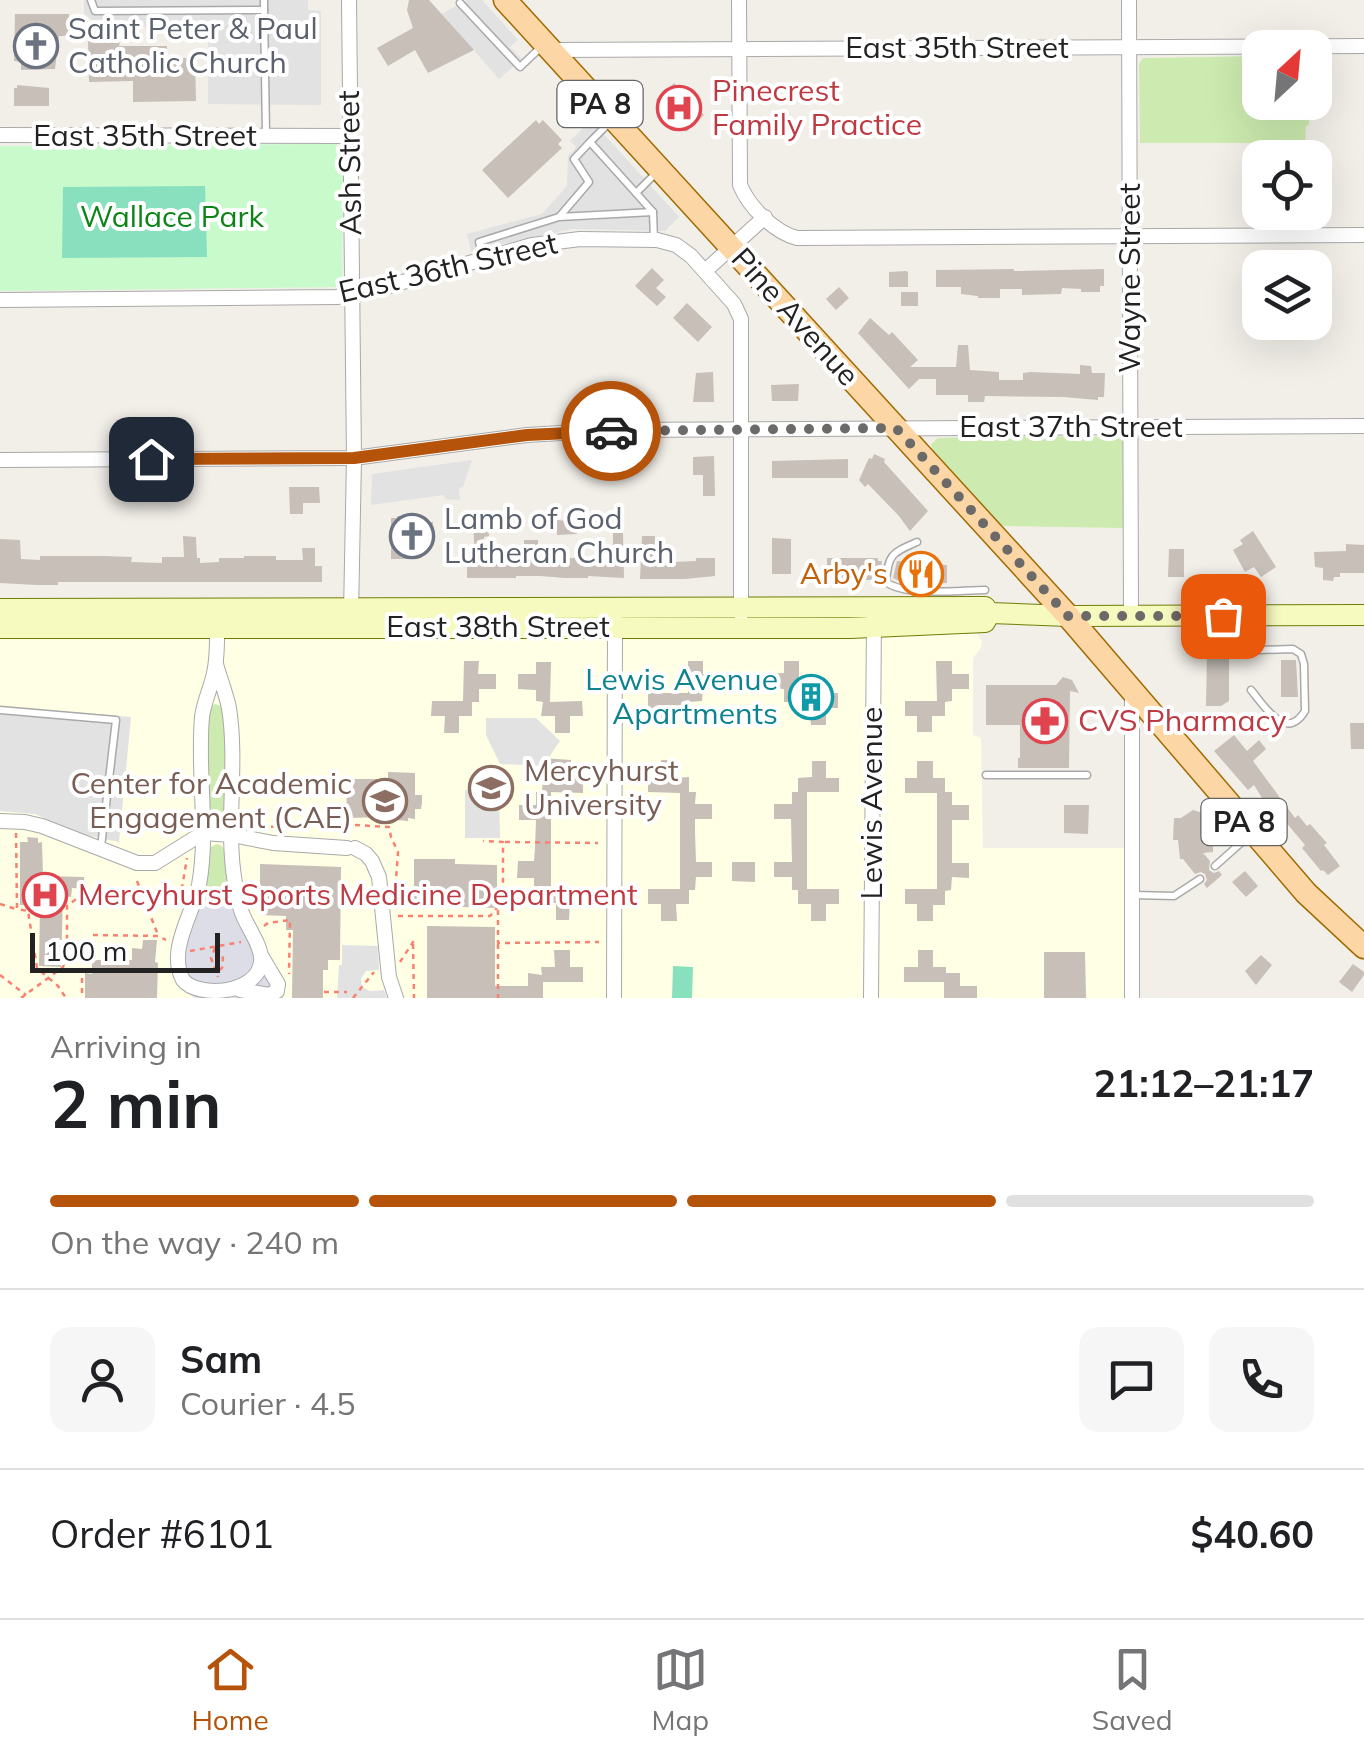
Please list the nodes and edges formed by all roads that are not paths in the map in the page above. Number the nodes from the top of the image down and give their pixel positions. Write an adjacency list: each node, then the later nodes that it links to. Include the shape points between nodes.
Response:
1 (91, 0): 8 (lane, via 96,11)
2 (264, 0): 8 (lane)
3 (349, 0): 16 (street, Ash Street)
4 (505, 0): 10 (main road, Pine Avenue / PA 8)
5 (739, 0): 12 (street)
6 (1129, 0): 11 (street, Wayne Street)
7 (460, 3): 10 (lane, via 520,67)
8 (264, 10): 15 (lane)
9 (1364, 46): 11 (street, East 35th Street)
10 (548, 47): 12 (street, East 35th Street); 13 (main road, Pine Avenue / PA 8)
11 (1129, 47): 12 (street, East 35th Street); 24 (street, Wayne Street)
12 (739, 49): 21 (street, via 740,185)
13 (614, 119): 17 (lane); 18 (main road, Pine Avenue / PA 8)
14 (0, 136): 15 (street, East 35th Street)
15 (266, 136): 16 (street, East 35th Street)
16 (350, 136): 29 (street, Ash Street)
17 (590, 142): 19 (lane); 22 (lane, via 574,160 589,182)
18 (660, 170): 19 (lane); 26 (main road, Pine Avenue / PA 8)
19 (636, 192): 20 (lane)
20 (654, 212): 22 (lane); 25 (lane)
21 (765, 217): 24 (street, via 796,238); 26 (street)
22 (560, 218): 27 (lane, via 479,242)
23 (1364, 235): 24 (street)
24 (1130, 236): 32 (street, Wayne Street)
25 (654, 240): 27 (street, East 36th Street, via 556,240); 28 (street, East 36th Street, via 684,250)
26 (731, 248): 28 (street); 33 (main road, Pine Avenue / PA 8)
27 (484, 258): 29 (street, East 36th Street)
28 (705, 271): 34 (street, East 36th Street, via 741,319)
29 (352, 296): 30 (street, East 36th Street); 35 (street, Ash Street)
30 (0, 300)
31 (1364, 426): 32 (street, East 37th Street)
32 (1130, 427): 33 (street, East 37th Street); 42 (street, Wayne Street)
33 (896, 428): 34 (street, East 37th Street); 41 (main road, Pine Avenue / PA 8)
34 (742, 429): 35 (street, East 37th Street, via 560,432); 44 (street, East 36th Street)
35 (354, 458): 36 (street, East 37th Street); 43 (street, Ash Street)
36 (0, 460)
37 (917, 542): 38 (lane, via 890,556 890,586)
38 (985, 590)
39 (0, 609): 46 (main road, East 38th Street)
40 (1364, 615): 42 (main road, East 38th Street)
41 (1068, 616): 42 (main road, East 38th Street); 45 (main road, East 38th Street, via 990,613 985,607); 51 (main road, Pine Avenue / PA 8)
42 (1131, 616)
43 (351, 617): 46 (main road, East 38th Street); 47 (main road, East 38th Street)
44 (741, 617): 45 (main road, East 38th Street); 47 (main road, East 38th Street)
45 (874, 617): 69 (street, Lewis Avenue)
46 (217, 618): 48 (main road, East 38th Street); 50 (street)
47 (615, 618): 68 (street)
48 (0, 628)
49 (1260, 650): 52 (lane, via 1294,649 1303,656 1302,718 1280,721)
50 (216, 664): 57 (street, via 202,716); 59 (street, via 229,710)
51 (1132, 690): 58 (main road, Pine Avenue / PA 8); 63 (street)
52 (1251, 690)
53 (0, 710): 60 (lane, via 116,720)
54 (1086, 775): 55 (lane)
55 (986, 776)
56 (0, 822): 60 (street, via 42,826)
57 (203, 833): 59 (street); 60 (street, via 155,863); 66 (street, via 178,967 192,990)
58 (1253, 833): 61 (lane); 64 (main road, Pine Avenue / PA 8)
59 (232, 835): 65 (street, via 241,910); 67 (street, via 366,854 390,916 389,977)
60 (100, 848)
61 (1215, 866)
62 (1200, 879): 63 (lane, via 1174,896)
63 (1132, 895): 70 (street)
64 (1364, 948)
65 (262, 957): 66 (street, via 257,975); 66 (street, via 277,991 268,996)
66 (240, 990)
67 (396, 998)
68 (614, 998)
69 (871, 998)
70 (1132, 998)

